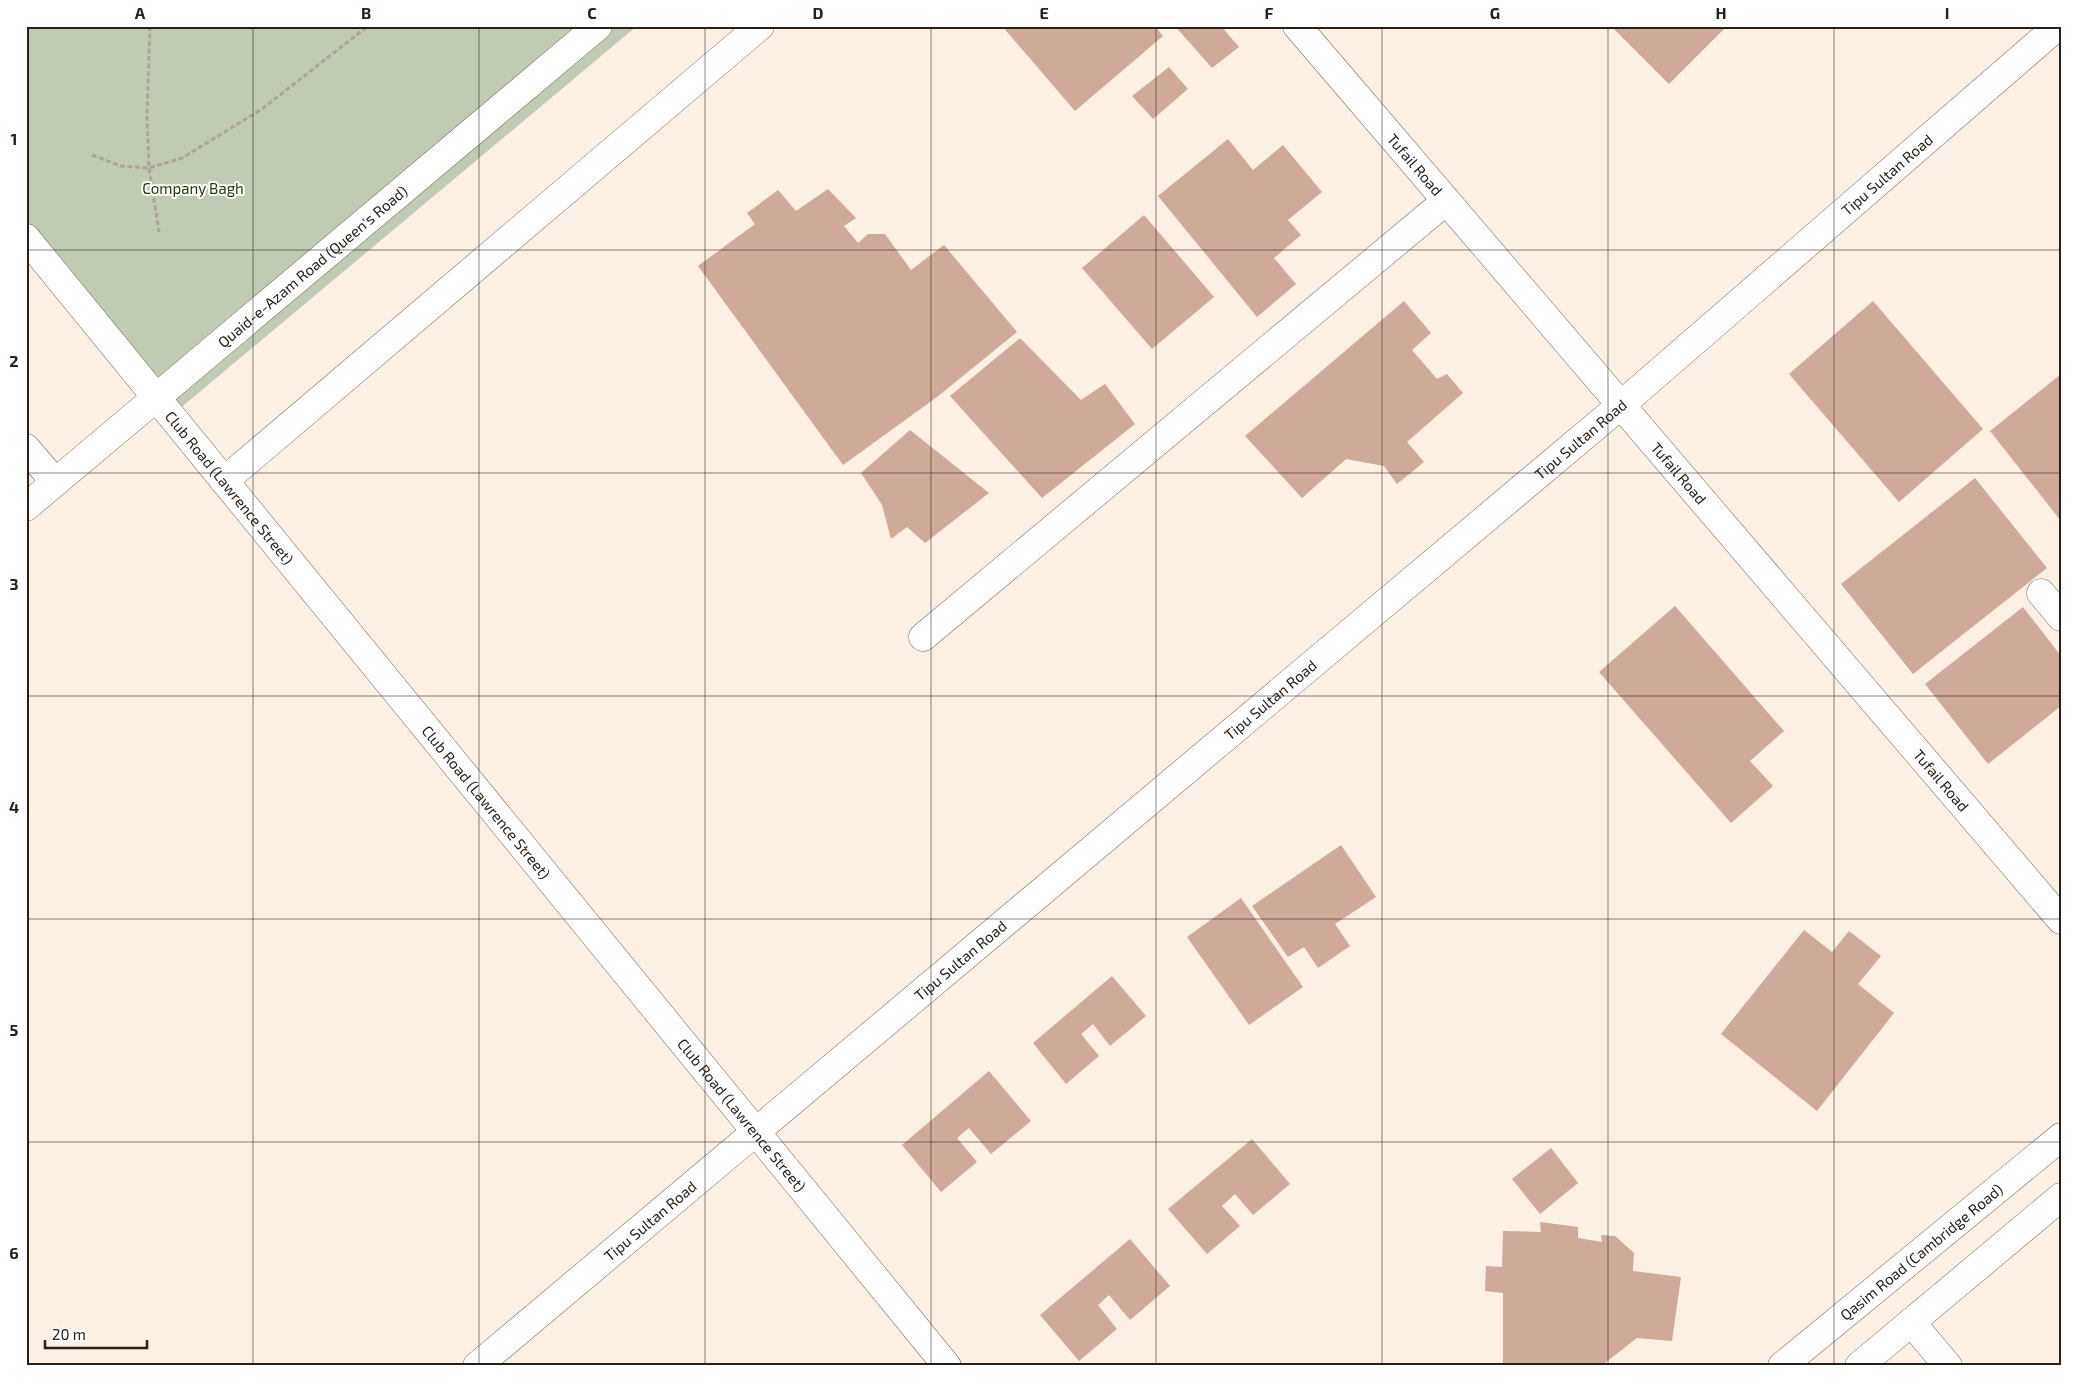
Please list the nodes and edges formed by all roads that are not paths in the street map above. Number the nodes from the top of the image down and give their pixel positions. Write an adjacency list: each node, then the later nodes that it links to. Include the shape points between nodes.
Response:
1 (598, 26): 7 (street, Quaid-e-Azam Road (Queen's Road))
2 (760, 26): 10 (street)
3 (1297, 26): 5 (street, Tufail Road)
4 (2058, 26): 8 (street, Tipu Sultan Road)
5 (1446, 201): 8 (street, Tufail Road); 15 (street)
6 (26, 238): 7 (street, Club Road (Lawrence Street))
7 (156, 397): 10 (street, Club Road (Lawrence Street)); 11 (street, Quaid-e-Azam Road (Queen's Road))
8 (1621, 405): 16 (street, Tufail Road); 17 (street, Tipu Sultan Road)
9 (26, 448): 11 (street)
10 (224, 481): 17 (street, Club Road (Lawrence Street))
11 (56, 482): 12 (street, Quaid-e-Azam Road (Queen's Road))
12 (26, 506)
13 (2041, 593): 14 (street)
14 (2061, 616)
15 (923, 637)
16 (2061, 920)
17 (756, 1131): 21 (street, Tipu Sultan Road); 22 (street, Club Road (Lawrence Street))
18 (2061, 1137): 23 (street, Qasim Road (Cambridge Road))
19 (2061, 1197): 20 (street)
20 (1911, 1322): 24 (street); 25 (street)
21 (477, 1366)
22 (947, 1366)
23 (1782, 1366)
24 (1859, 1366)
25 (1948, 1366)

